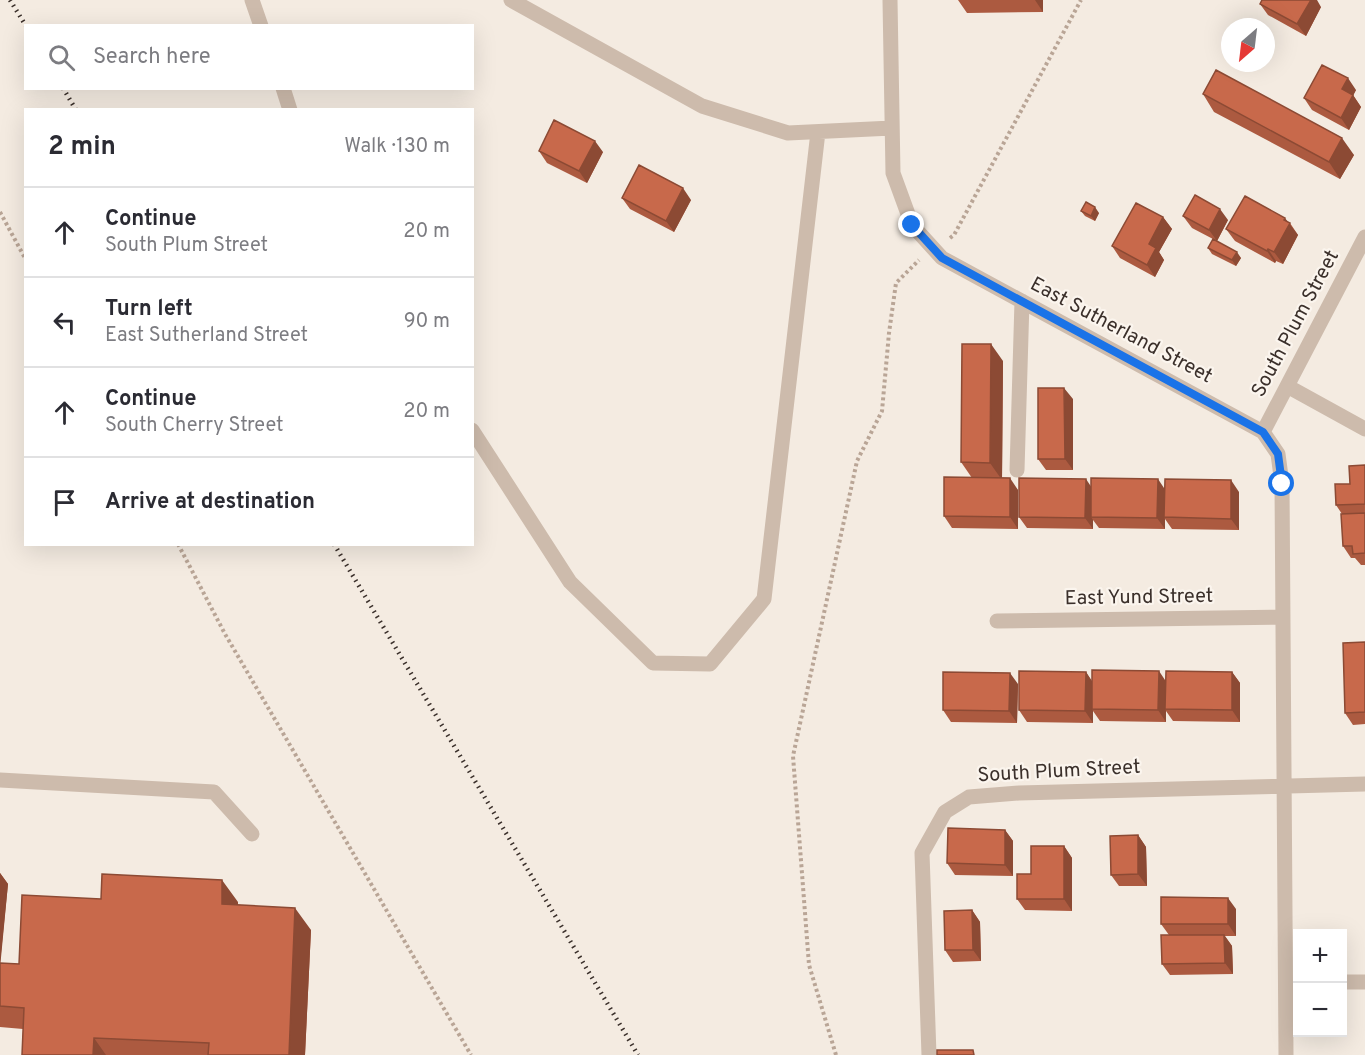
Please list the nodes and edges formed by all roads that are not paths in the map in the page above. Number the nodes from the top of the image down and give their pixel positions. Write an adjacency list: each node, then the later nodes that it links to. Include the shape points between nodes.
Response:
1 (252, 0): 4 (street)
2 (511, 0): 8 (street, via 702,106 788,133)
3 (890, 0): 7 (street, East Sutherland Street)
4 (260, 24)
5 (284, 90): 6 (street)
6 (289, 108)
7 (892, 128): 8 (street); 10 (street, East Sutherland Street, via 893,173 912,225 942,258)
8 (818, 132): 14 (street, via 764,599 710,664 653,663 570,582)
9 (1365, 237): 11 (street, South Plum Street)
10 (1022, 301): 13 (street, East Sutherland Street); 15 (street)
11 (1287, 386): 12 (street); 13 (street, South Plum Street)
12 (1365, 429)
13 (1263, 432): 16 (street, via 1278,454 1282,484)
14 (474, 433)
15 (1017, 470)
16 (1282, 617): 17 (street, East Yund Street); 19 (street)
17 (997, 621)
18 (0, 780): 21 (street, via 214,792)
19 (1283, 784): 20 (street); 22 (street); 25 (street, South Plum Street, via 979,796 969,797 945,812 922,853)
20 (1365, 784)
21 (252, 834)
22 (1291, 982): 26 (street)
23 (1347, 982): 24 (street)
24 (1365, 982)
25 (929, 1055)
26 (1286, 1055)

